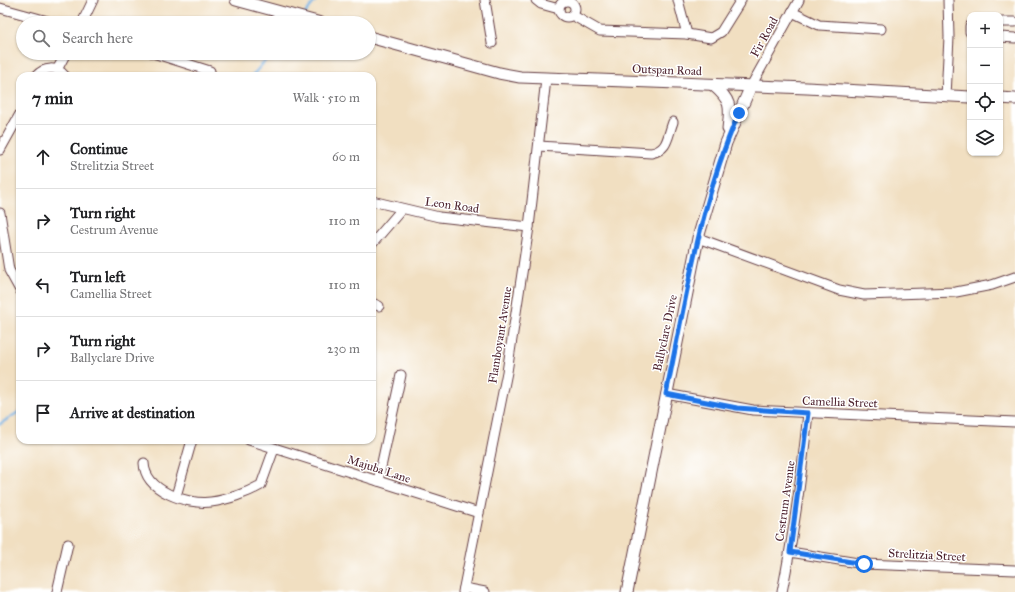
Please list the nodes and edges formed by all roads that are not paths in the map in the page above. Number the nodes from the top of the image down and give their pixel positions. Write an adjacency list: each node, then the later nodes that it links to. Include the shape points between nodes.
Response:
1 (94, 0): 15 (street)
2 (236, 0): 16 (street)
3 (485, 0): 24 (street)
4 (536, 0): 11 (street)
5 (678, 0): 20 (street)
6 (741, 0): 20 (street, via 718,35 711,38)
7 (799, 0): 12 (street, Fir Road)
8 (948, 0): 34 (street)
9 (574, 2): 11 (street, via 564,2); 13 (street)
10 (0, 8): 14 (street)
11 (559, 9): 13 (street, via 563,16)
12 (792, 12): 19 (street, via 819,24); 33 (street, Fir Road)
13 (572, 15): 20 (street, via 593,28 606,32)
14 (29, 16)
15 (86, 16)
16 (295, 16)
17 (1003, 22): 18 (street)
18 (1015, 22)
19 (880, 30)
20 (687, 34)
21 (1003, 37): 23 (street)
22 (376, 38): 31 (street, Outspan Road, via 510,76)
23 (1015, 38)
24 (492, 43)
25 (62, 60): 27 (street)
26 (175, 60): 28 (street)
27 (57, 70): 29 (street, via 46,69); 30 (street)
28 (210, 71)
29 (42, 72)
30 (60, 72)
31 (546, 79): 32 (street, Outspan Road); 41 (street, Flamboyant Avenue)
32 (713, 85): 33 (street, Outspan Road); 40 (street, via 723,93 730,106)
33 (752, 86): 34 (street, Outspan Road); 40 (street, Ballyclare Drive)
34 (946, 96): 35 (street, Outspan Road)
35 (967, 97)
36 (1003, 98): 37 (street)
37 (1015, 99)
38 (16, 121): 42 (street)
39 (673, 122): 41 (street, via 663,149 658,152)
40 (726, 143): 47 (street, Ballyclare Drive)
41 (539, 146): 46 (street, Flamboyant Avenue)
42 (0, 150)
43 (376, 202): 44 (street, Leon Road)
44 (402, 209): 46 (street, Leon Road); 48 (street)
45 (0, 213): 50 (street, via 9,270)
46 (529, 227): 61 (street, Flamboyant Avenue, via 507,372)
47 (698, 238): 49 (street, via 858,295 956,292 992,285); 52 (street, Ballyclare Drive)
48 (376, 239)
49 (1015, 277)
50 (16, 283)
51 (401, 375): 59 (street)
52 (666, 394): 53 (street, Camellia Street, via 737,408); 68 (street, Ballyclare Drive)
53 (808, 413): 54 (street, Camellia Street); 63 (street, Cestrum Avenue)
54 (1015, 422)
55 (191, 444): 60 (street)
56 (262, 444): 57 (street, Majuba Lane)
57 (274, 448): 59 (street, Majuba Lane); 60 (street, via 264,480 256,487 210,502)
58 (144, 463): 60 (street, via 147,475 155,487)
59 (378, 481): 61 (street, Majuba Lane)
60 (176, 496)
61 (479, 513): 65 (street, Flamboyant Avenue)
62 (68, 544): 66 (street)
63 (790, 552): 64 (street, Strelitzia Street, via 864,564); 69 (street, Cestrum Avenue)
64 (1015, 570)
65 (463, 590): 67 (street)
66 (57, 592)
67 (485, 592)
68 (627, 592)
69 (782, 592)

